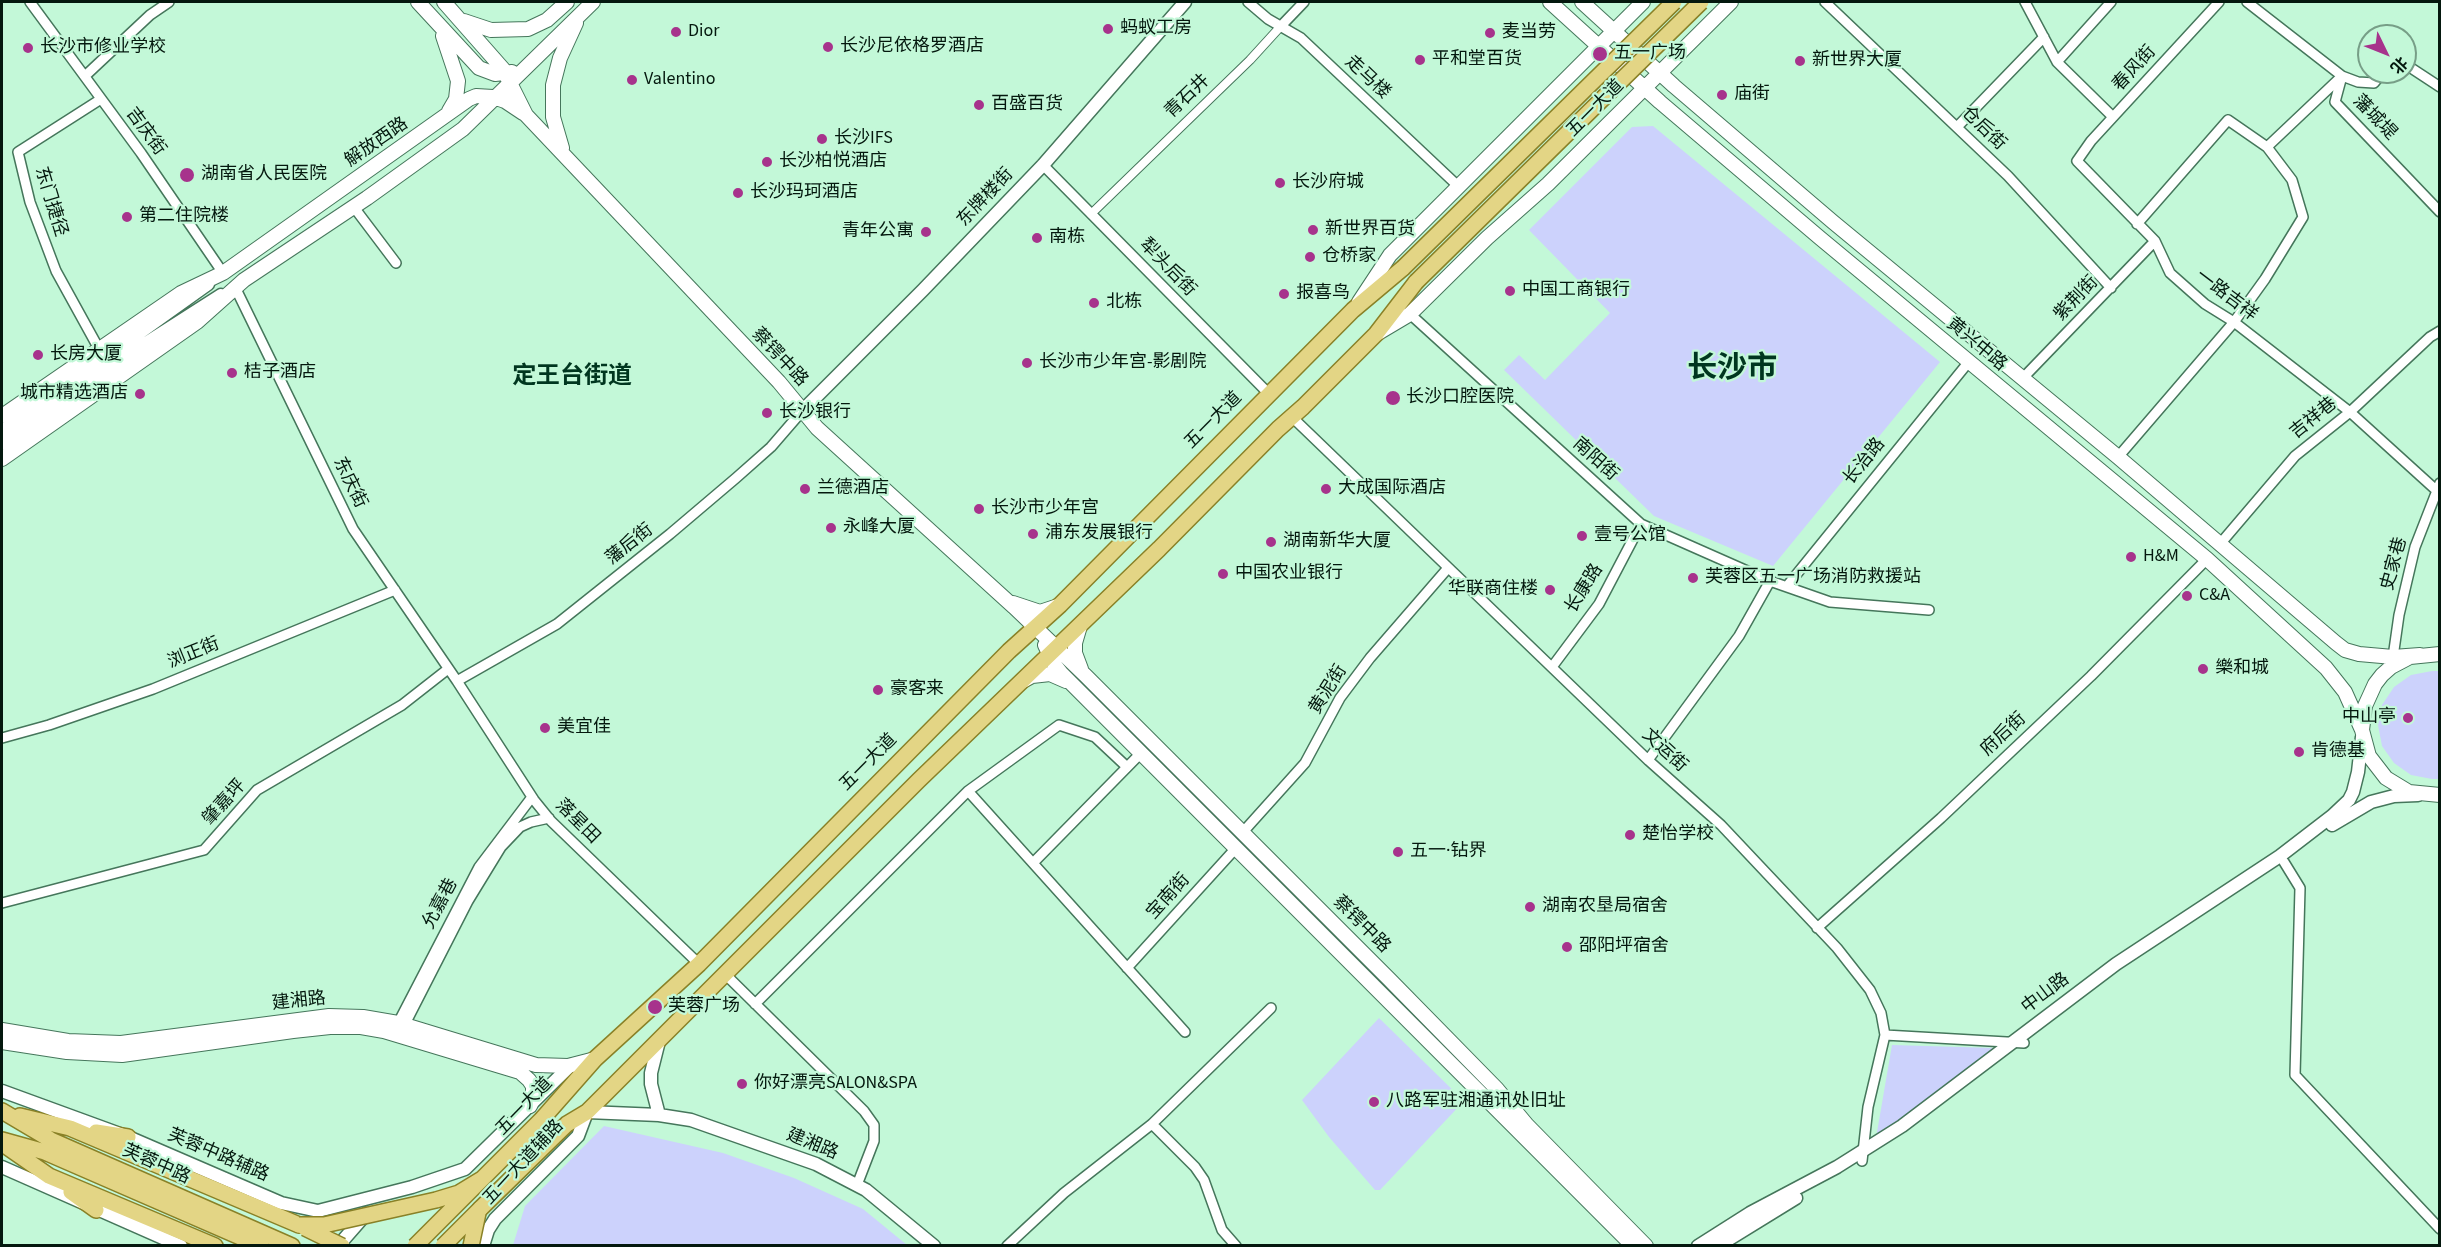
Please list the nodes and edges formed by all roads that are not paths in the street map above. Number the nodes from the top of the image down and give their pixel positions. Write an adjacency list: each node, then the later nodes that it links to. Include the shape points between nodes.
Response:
1 (30, 2): 31 (street, 吉庆街)
2 (169, 2): 31 (street)
3 (418, 2): 23 (main road)
4 (444, 2): 22 (main road, 蔡锷中路)
5 (567, 2): 22 (main road, via 538,26 519,31 483,28)
6 (593, 2): 21 (main road)
7 (1185, 2): 46 (street, 东牌楼街)
8 (1248, 2): 24 (street, 走马楼)
9 (1304, 2): 24 (street, 青石井)
10 (1550, 2): 27 (main road, 黄兴中路)
11 (1582, 2): 25 (main road, 黄兴中路)
12 (1643, 2): 25 (main road, 五一大道)
13 (1674, 2): 57 (main road, 五一大道, bridge, via 1403,268)
14 (1701, 2): 61 (main road, 五一大道, bridge, via 1416,282)
15 (1731, 2): 30 (main road, 五一大道)
16 (1825, 2): 42 (street, 仓后街)
17 (2025, 2): 26 (street)
18 (2112, 2): 28 (street)
19 (2219, 2): 41 (street, 春风街)
20 (2247, 2): 32 (street, 藩城堤)
21 (579, 16): 33 (main road, via 526,68); 44 (main road, via 553,85 556,130)
22 (458, 18): 33 (main road, 蔡锷中路)
23 (438, 23): 33 (main road, via 479,68); 39 (main road, via 458,81 456,99)
24 (1281, 26): 47 (street, 走马楼, via 1301,38); 50 (street, 青石井)
25 (1613, 31): 27 (main road, 五一大道); 30 (main road, 黄兴中路)
26 (2044, 38): 28 (street); 42 (street)
27 (1598, 46): 36 (main road, 黄兴中路); 47 (main road, 五一大道)
28 (2057, 62): 41 (street)
29 (2417, 72): 35 (street)
30 (1660, 73): 36 (main road, 五一大道); 65 (main road, 黄兴中路)
31 (85, 76): 38 (street, 吉庆街)
32 (2342, 76): 34 (street); 43 (street); 49 (street, 藩城堤, via 2335,102)
33 (509, 78): 37 (main road, 解放西路); 40 (main road, 蔡锷中路)
34 (2357, 82)
35 (2439, 87)
36 (1645, 88): 58 (main road, 五一大道); 64 (main road, 黄兴中路)
37 (496, 98): 39 (main road, 解放西路, via 476,96); 40 (main road); 48 (main road, 解放西路, via 463,129)
38 (101, 99): 54 (street, 吉庆街); 63 (street, 东门捷径, via 18,152 30,202 56,271)
39 (447, 115): 54 (main road, 解放西路)
40 (526, 115): 44 (main road, 蔡锷中路)
41 (2113, 117): 45 (street, 春风街)
42 (1958, 126): 56 (street, 仓后街)
43 (2267, 147): 51 (street, via 2228,120); 59 (street, via 2292,180 2303,217)
44 (565, 155): 67 (main road, 蔡锷中路)
45 (2077, 161): 51 (street, 一路吉祥)
46 (1043, 165): 50 (street, 犁头后街); 67 (street, 东牌楼街)
47 (1458, 186): 57 (main road, 五一大道, via 1390,255)
48 (353, 206): 53 (street); 55 (main road, 解放西路)
49 (2439, 212)
50 (1091, 214): 66 (street, 犁头后街)
51 (2137, 224): 52 (street, 一路吉祥)
52 (2154, 241): 56 (street, 紫荆街); 59 (street, 一路吉祥, via 2170,273 2205,304)
53 (396, 262)
54 (223, 273): 62 (street, 解放西路); 63 (main road, 解放西路, via 181,293)
55 (235, 287): 62 (street, 解放西路); 74 (main road, 解放西路, via 197,322); 82 (street, 东庆街, via 353,529)
56 (2111, 288): 65 (street, 紫荆街)
57 (1353, 310): 66 (main road, 五一大道)
58 (1410, 314): 61 (main road, 五一大道); 76 (street, 南阳街)
59 (2234, 322): 68 (street, 一路吉祥); 73 (street)
60 (2439, 331): 68 (street, 吉祥巷)
61 (1376, 334): 70 (main road, 五一大道)
62 (143, 338): 71 (street, 解放西路); 72 (street, 解放西路)
63 (99, 349): 69 (main road, 解放西路)
64 (1965, 359): 78 (main road, 黄兴中路); 81 (street, 长治路, via 1966,364)
65 (2022, 379): 73 (main road, 黄兴中路)
66 (1269, 394): 84 (main road, 五一大道)
67 (803, 410): 83 (main road, 蔡锷中路, via 832,443); 95 (street, 藩后街, via 771,447 736,478 557,624)
68 (2350, 412): 75 (street, 一路吉祥); 77 (street, 吉祥巷, via 2295,456)
69 (2, 416)
70 (1292, 417): 79 (street, 文运街); 86 (main road, 五一大道)
71 (2, 431)
72 (2, 444)
73 (2118, 457): 77 (main road, 黄兴中路)
74 (2, 459)
75 (2438, 486): 91 (street, 史家巷, via 2415,548)
76 (1641, 524): 80 (street, 南阳街); 92 (street, 长康路, via 1599,604)
77 (2220, 544): 91 (main road, 黄兴中路, via 2346,650)
78 (2207, 559): 98 (main road, 黄兴中路, via 2326,668 2345,692); 113 (street, 府后街, via 1941,818)
79 (1448, 568): 92 (street, 文运街); 108 (street, 黄泥街, via 1340,698 1305,763)
80 (1770, 581): 81 (street, 南阳街); 101 (street, via 1739,636)
81 (1787, 586): 85 (street, 南阳街, via 1830,602)
82 (395, 590): 93 (street, 东庆街); 99 (street, 浏正街, via 153,689)
83 (1004, 597): 84 (main road, via 1040,612); 87 (main road, 蔡锷中路)
84 (1060, 605): 87 (main road, 五一大道)
85 (1929, 610)
86 (1080, 626): 88 (main road, 五一大道); 94 (main road, via 1075,653)
87 (1040, 632): 88 (main road, 蔡锷中路); 114 (main road, 五一大道, via 881,777)
88 (1053, 652): 94 (main road, 蔡锷中路); 96 (main road, 五一大道); 97 (main road, 蔡锷中路, via 1054,664)
89 (2439, 654): 90 (main road, 黄兴中路)
90 (2420, 655): 91 (main road, 黄兴中路); 98 (main road, via 2391,667 2375,684 2365,706)
91 (2393, 657)
92 (1552, 668): 101 (street, 文运街)
93 (448, 669): 95 (street, 东庆街); 112 (street, 肇嘉坪, via 402,705 257,790 204,850)
94 (1086, 676): 108 (main road, 蔡锷中路)
95 (457, 681): 106 (street, 落星田)
96 (1021, 682): 97 (main road, via 1050,674); 116 (main road, 五一大道)
97 (1076, 687): 100 (main road, 蔡锷中路)
98 (2362, 730): 104 (main road, 黄兴中路, via 2376,768 2397,786); 125 (street, 中山路, via 2356,783 2341,808 2280,856 2116,964)
99 (2, 738)
100 (1141, 753): 102 (street); 109 (main road, 蔡锷中路)
101 (1648, 760): 113 (street, 文运街, via 1721,825)
102 (1128, 767): 103 (street, via 1095,737 1059,725); 111 (street)
103 (968, 791): 111 (street); 117 (street)
104 (2422, 795): 105 (main road); 110 (street, 中山路, via 2383,798 2357,808)
105 (2439, 795)
106 (532, 797): 107 (street, 落星田); 120 (street, 允嘉巷, via 479,867)
107 (549, 818): 114 (street, 落星田); 120 (street, 允嘉巷, via 520,827 501,847)
108 (1243, 832): 159 (main road, 蔡锷中路)
109 (1236, 848): 115 (street, 宝南街); 158 (main road, 蔡锷中路)
110 (2284, 862): 125 (street, 中山路); 145 (street, via 2300,888 2295,1075)
111 (1033, 863): 115 (street)
112 (2, 903)
113 (1817, 928): 122 (street, 文运街, via 1870,990 1881,1013)
114 (699, 964): 126 (main road, 五一大道)
115 (1127, 968): 121 (street)
116 (724, 973): 117 (street); 123 (main road, 五一大道)
117 (755, 1004): 140 (street, via 874,1125 874,1141)
118 (1271, 1008): 133 (street)
119 (2, 1030): 120 (main road, 建湘路, via 68,1041 121,1043 329,1016 363,1017)
120 (399, 1030): 124 (main road, 建湘路, via 330,1027 122,1055); 127 (main road, 建湘路, via 523,1062); 129 (main road, 建湘路, via 520,1072 533,1086)
121 (1185, 1032)
122 (1885, 1035): 125 (street); 136 (street)
123 (660, 1037): 131 (main road, 五一大道); 132 (street, via 651,1073)
124 (2, 1042)
125 (2018, 1043): 136 (street, 中山路)
126 (595, 1059): 127 (main road, 建湘路); 138 (main road, 五一大道, bridge)
127 (571, 1065): 129 (street, 五一大道辅路)
128 (2, 1091): 135 (street, 芙蓉中路辅路)
129 (530, 1106): 139 (street, 五一大道辅路, via 465,1169)
130 (5, 1112): 135 (main road, 芙蓉中路); 151 (main road, 芙蓉中路, via 51,1140)
131 (586, 1112): 132 (street, 建湘路); 143 (main road, 五一大道, via 567,1124); 146 (street, 五一大道辅路, via 578,1136 495,1219)
132 (659, 1115): 140 (street, 建湘路, via 728,1132 816,1164)
133 (1152, 1124): 156 (street, via 1064,1193); 157 (street, via 1195,1167 1204,1180 1222,1230)
134 (2, 1141): 142 (main road); 150 (main road, via 45,1152)
135 (126, 1144): 141 (street, 芙蓉中路辅路, via 294,1207 318,1211); 144 (main road, 芙蓉中路)
136 (1863, 1156): 160 (street, 中山路, via 1750,1213); 161 (street, 中山路)
137 (2, 1167): 142 (street)
138 (482, 1179): 144 (main road, bridge, via 459,1193 436,1200 324,1225); 152 (main road, 五一大道, bridge)
139 (425, 1183): 141 (street, 芙蓉中路辅路); 146 (street)
140 (858, 1185): 155 (street, 建湘路)
141 (383, 1195): 147 (street)
142 (98, 1204): 148 (street); 149 (main road)
143 (480, 1209): 153 (main road, 五一大道, bridge); 154 (main road, bridge)
144 (299, 1225): 147 (main road, 芙蓉中路, bridge)
145 (2439, 1228)
146 (484, 1241)
147 (336, 1244)
148 (181, 1245)
149 (215, 1245)
150 (261, 1245)
151 (292, 1245)
152 (415, 1245)
153 (443, 1245)
154 (471, 1245)
155 (934, 1245)
156 (1007, 1245)
157 (1236, 1245)
158 (1633, 1245)
159 (1646, 1245)
160 (1698, 1245)
161 (1718, 1245)

